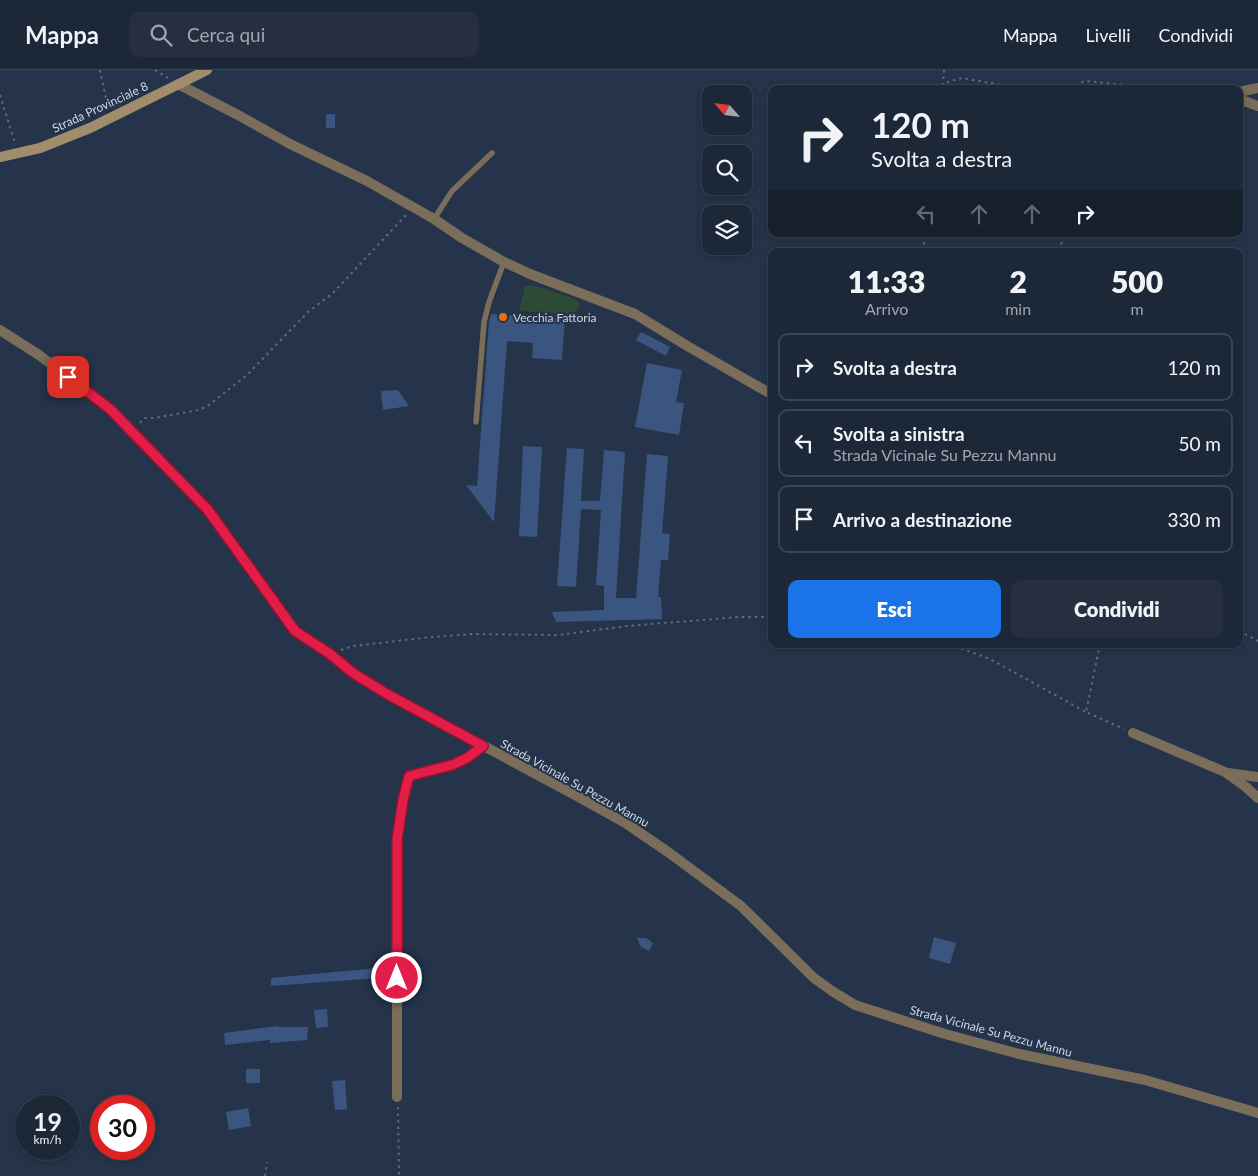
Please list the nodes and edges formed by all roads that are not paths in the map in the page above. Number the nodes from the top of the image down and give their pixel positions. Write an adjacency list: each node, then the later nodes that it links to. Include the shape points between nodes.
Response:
1 (207, 70): 2 (main road, Strada Provinciale 8)
2 (178, 84): 8 (main road, Strada Provinciale 8, via 90,128 40,148); 9 (street)
3 (1258, 88): 4 (street)
4 (1243, 91)
5 (1243, 100): 6 (street)
6 (1258, 106)
7 (492, 153): 9 (lane, via 452,191)
8 (0, 157)
9 (434, 219): 10 (street)
10 (504, 262): 12 (street, via 635,314); 13 (lane, via 484,322)
11 (0, 330): 15 (street, Strada Vicinale Su Pezzu Mannu, via 110,409 208,510 295,631 387,694)
12 (768, 392)
13 (476, 422)
14 (1133, 733): 16 (street)
15 (483, 746): 19 (street, via 452,765 409,776 403,800 397,840); 20 (street, Strada Vicinale Su Pezzu Mannu, via 627,824 668,852 741,906 814,978 855,1005 1019,1054 1145,1080)
16 (1225, 772): 17 (street); 18 (street)
17 (1258, 777)
18 (1258, 798)
19 (397, 1097)
20 (1258, 1113)

